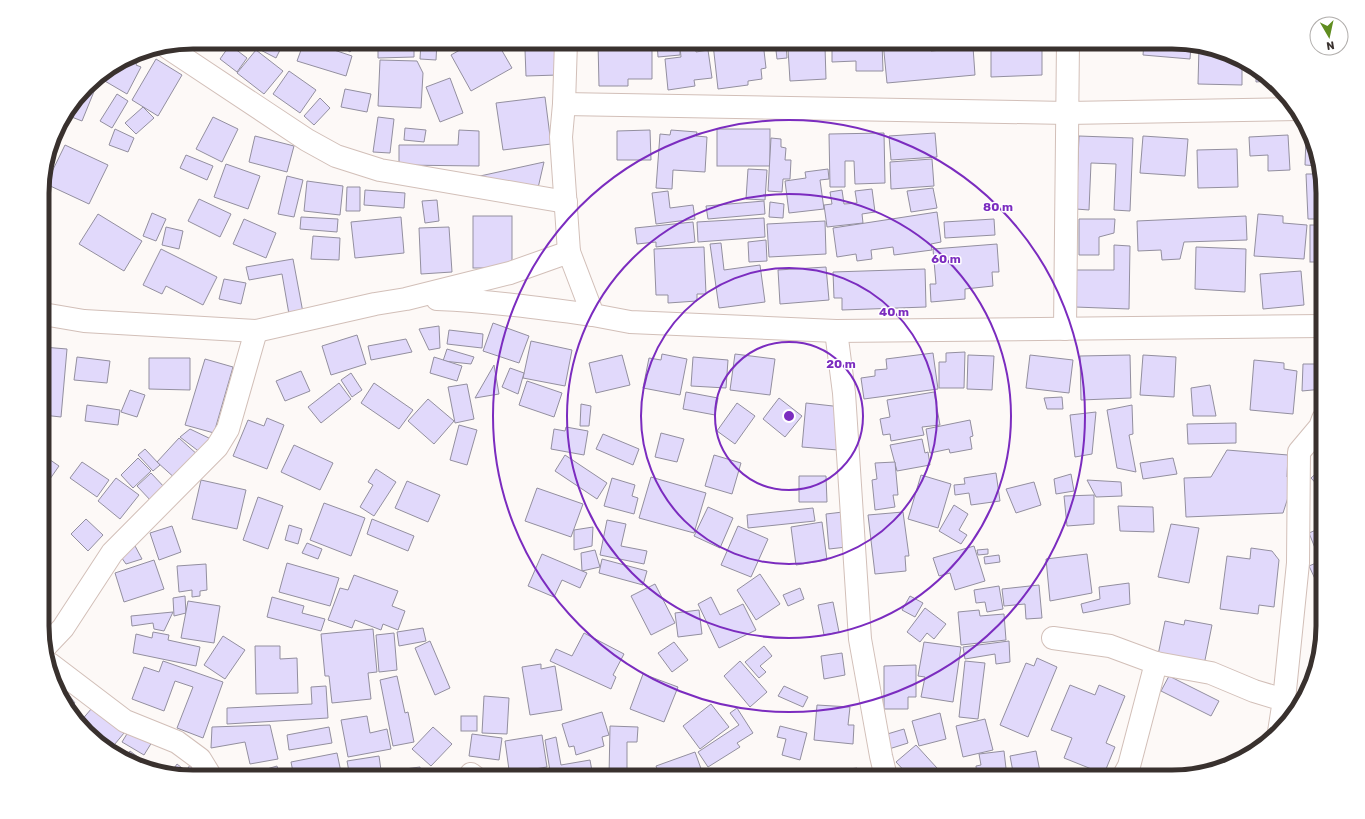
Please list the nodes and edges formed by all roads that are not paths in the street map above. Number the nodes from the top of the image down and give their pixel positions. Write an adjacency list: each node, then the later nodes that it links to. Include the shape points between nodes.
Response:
1 (566, 49): 4 (street)
2 (1068, 49): 6 (street)
3 (172, 50): 7 (street, via 307,140 336,156 380,170)
4 (564, 104): 6 (street); 7 (street, via 561,137)
5 (1289, 109): 6 (street)
6 (1067, 113): 13 (street)
7 (566, 202): 8 (street)
8 (569, 252): 9 (street, via 510,273); 11 (street)
9 (406, 299): 11 (street, via 470,300); 14 (street)
10 (49, 315): 14 (street, via 84,321)
11 (593, 315): 15 (street, via 630,322)
12 (1316, 326): 13 (street)
13 (1065, 329): 15 (street)
14 (256, 331): 18 (street, via 228,429 217,447 112,553 63,628)
15 (836, 331): 24 (street, via 844,393 860,639)
16 (1316, 432): 21 (street, via 1299,452 1298,563)
17 (1053, 638): 19 (street, via 1110,646)
18 (50, 642)
19 (1156, 663): 21 (street, via 1211,673); 25 (street)
20 (56, 668): 23 (street, via 125,721 177,742 200,758)
21 (1284, 700): 22 (street)
22 (1282, 719)
23 (207, 770)
24 (884, 770)
25 (1127, 770)

